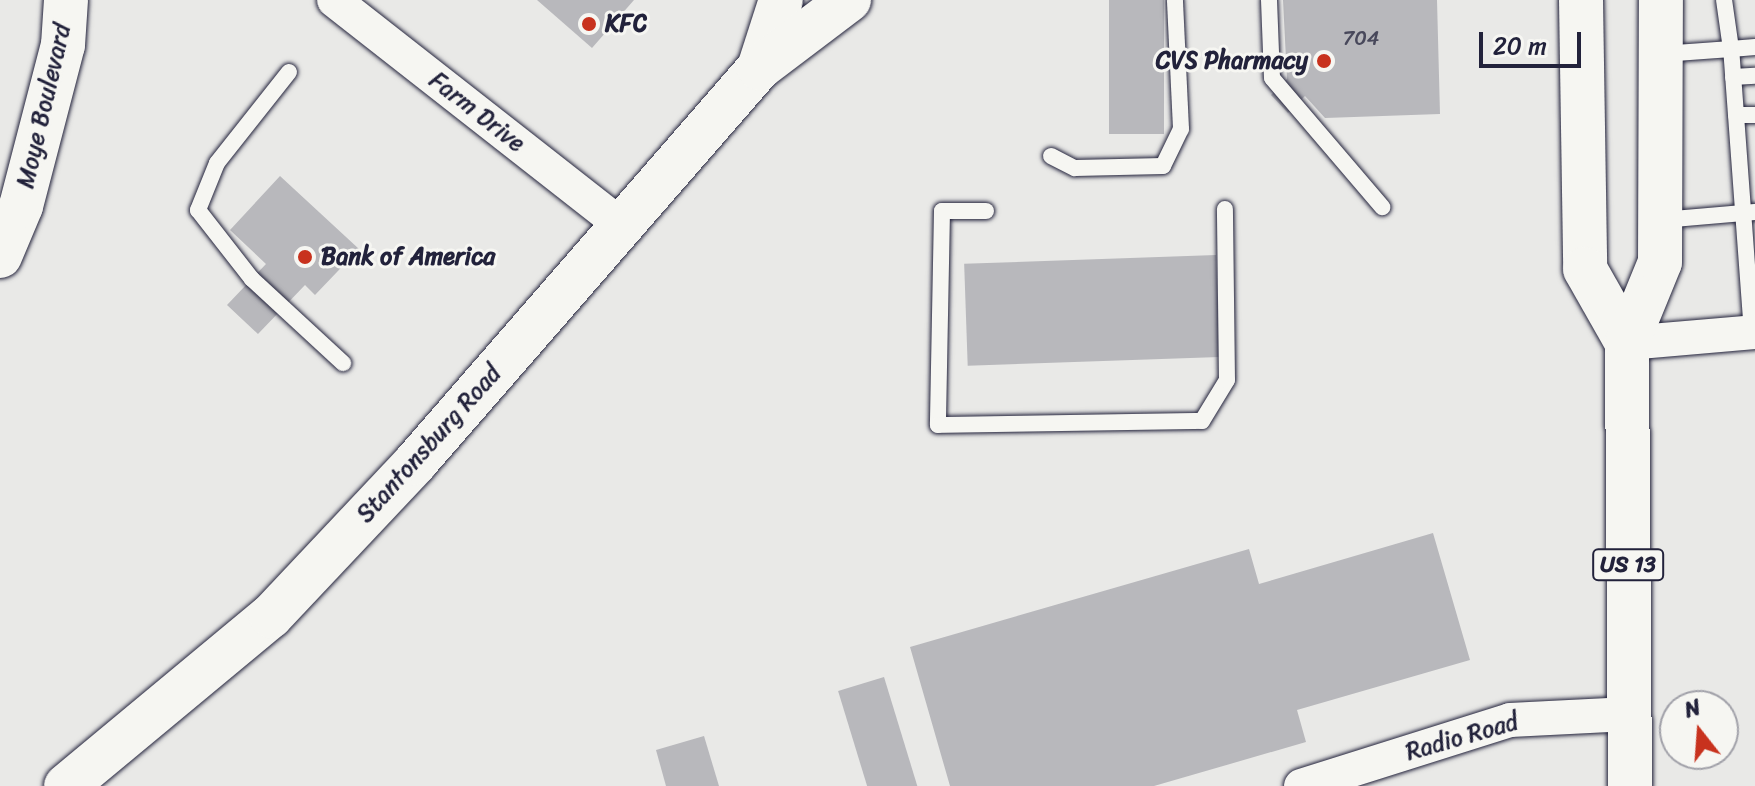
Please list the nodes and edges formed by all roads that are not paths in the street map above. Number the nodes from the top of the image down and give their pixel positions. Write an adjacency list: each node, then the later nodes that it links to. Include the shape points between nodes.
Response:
1 (66, 0): 26 (main road, Moye Boulevard, via 63,45 21,206)
2 (334, 0): 25 (street, Farm Drive)
3 (781, 0): 13 (main road, Stantonsburg Road)
4 (849, 0): 13 (main road, Stantonsburg Road)
5 (1175, 0): 19 (lane, via 1181,129 1163,166 1075,168)
6 (1269, 0): 20 (lane, via 1272,78)
7 (1581, 0): 29 (main road, US 13, via 1585,269)
8 (1661, 0): 12 (main road, US 13)
9 (1724, 0): 11 (lane)
10 (1755, 47): 11 (lane)
11 (1731, 49): 12 (lane); 16 (lane)
12 (1661, 54): 24 (main road, US 13)
13 (759, 68): 25 (main road, Stantonsburg Road)
14 (289, 72): 30 (lane, via 217,163 198,210 252,279)
15 (1755, 76): 16 (lane)
16 (1733, 77): 17 (lane)
17 (1736, 115): 18 (lane); 23 (lane)
18 (1755, 115)
19 (1051, 156)
20 (1382, 207)
21 (1225, 209): 22 (lane, via 1227,380 1202,421 938,425 942,211)
22 (986, 211)
23 (1750, 212): 24 (lane); 27 (lane)
24 (1661, 220): 29 (main road, US 13, via 1660,262)
25 (620, 224): 32 (main road, Stantonsburg Road, via 415,463 271,616)
26 (0, 256)
27 (1751, 259): 28 (lane)
28 (1754, 332): 29 (street)
29 (1627, 343): 31 (main road, US 13)
30 (343, 363)
31 (1629, 714): 33 (street, Radio Road, via 1510,720); 34 (main road, US 13)
32 (66, 786)
33 (1301, 786)
34 (1630, 786)

